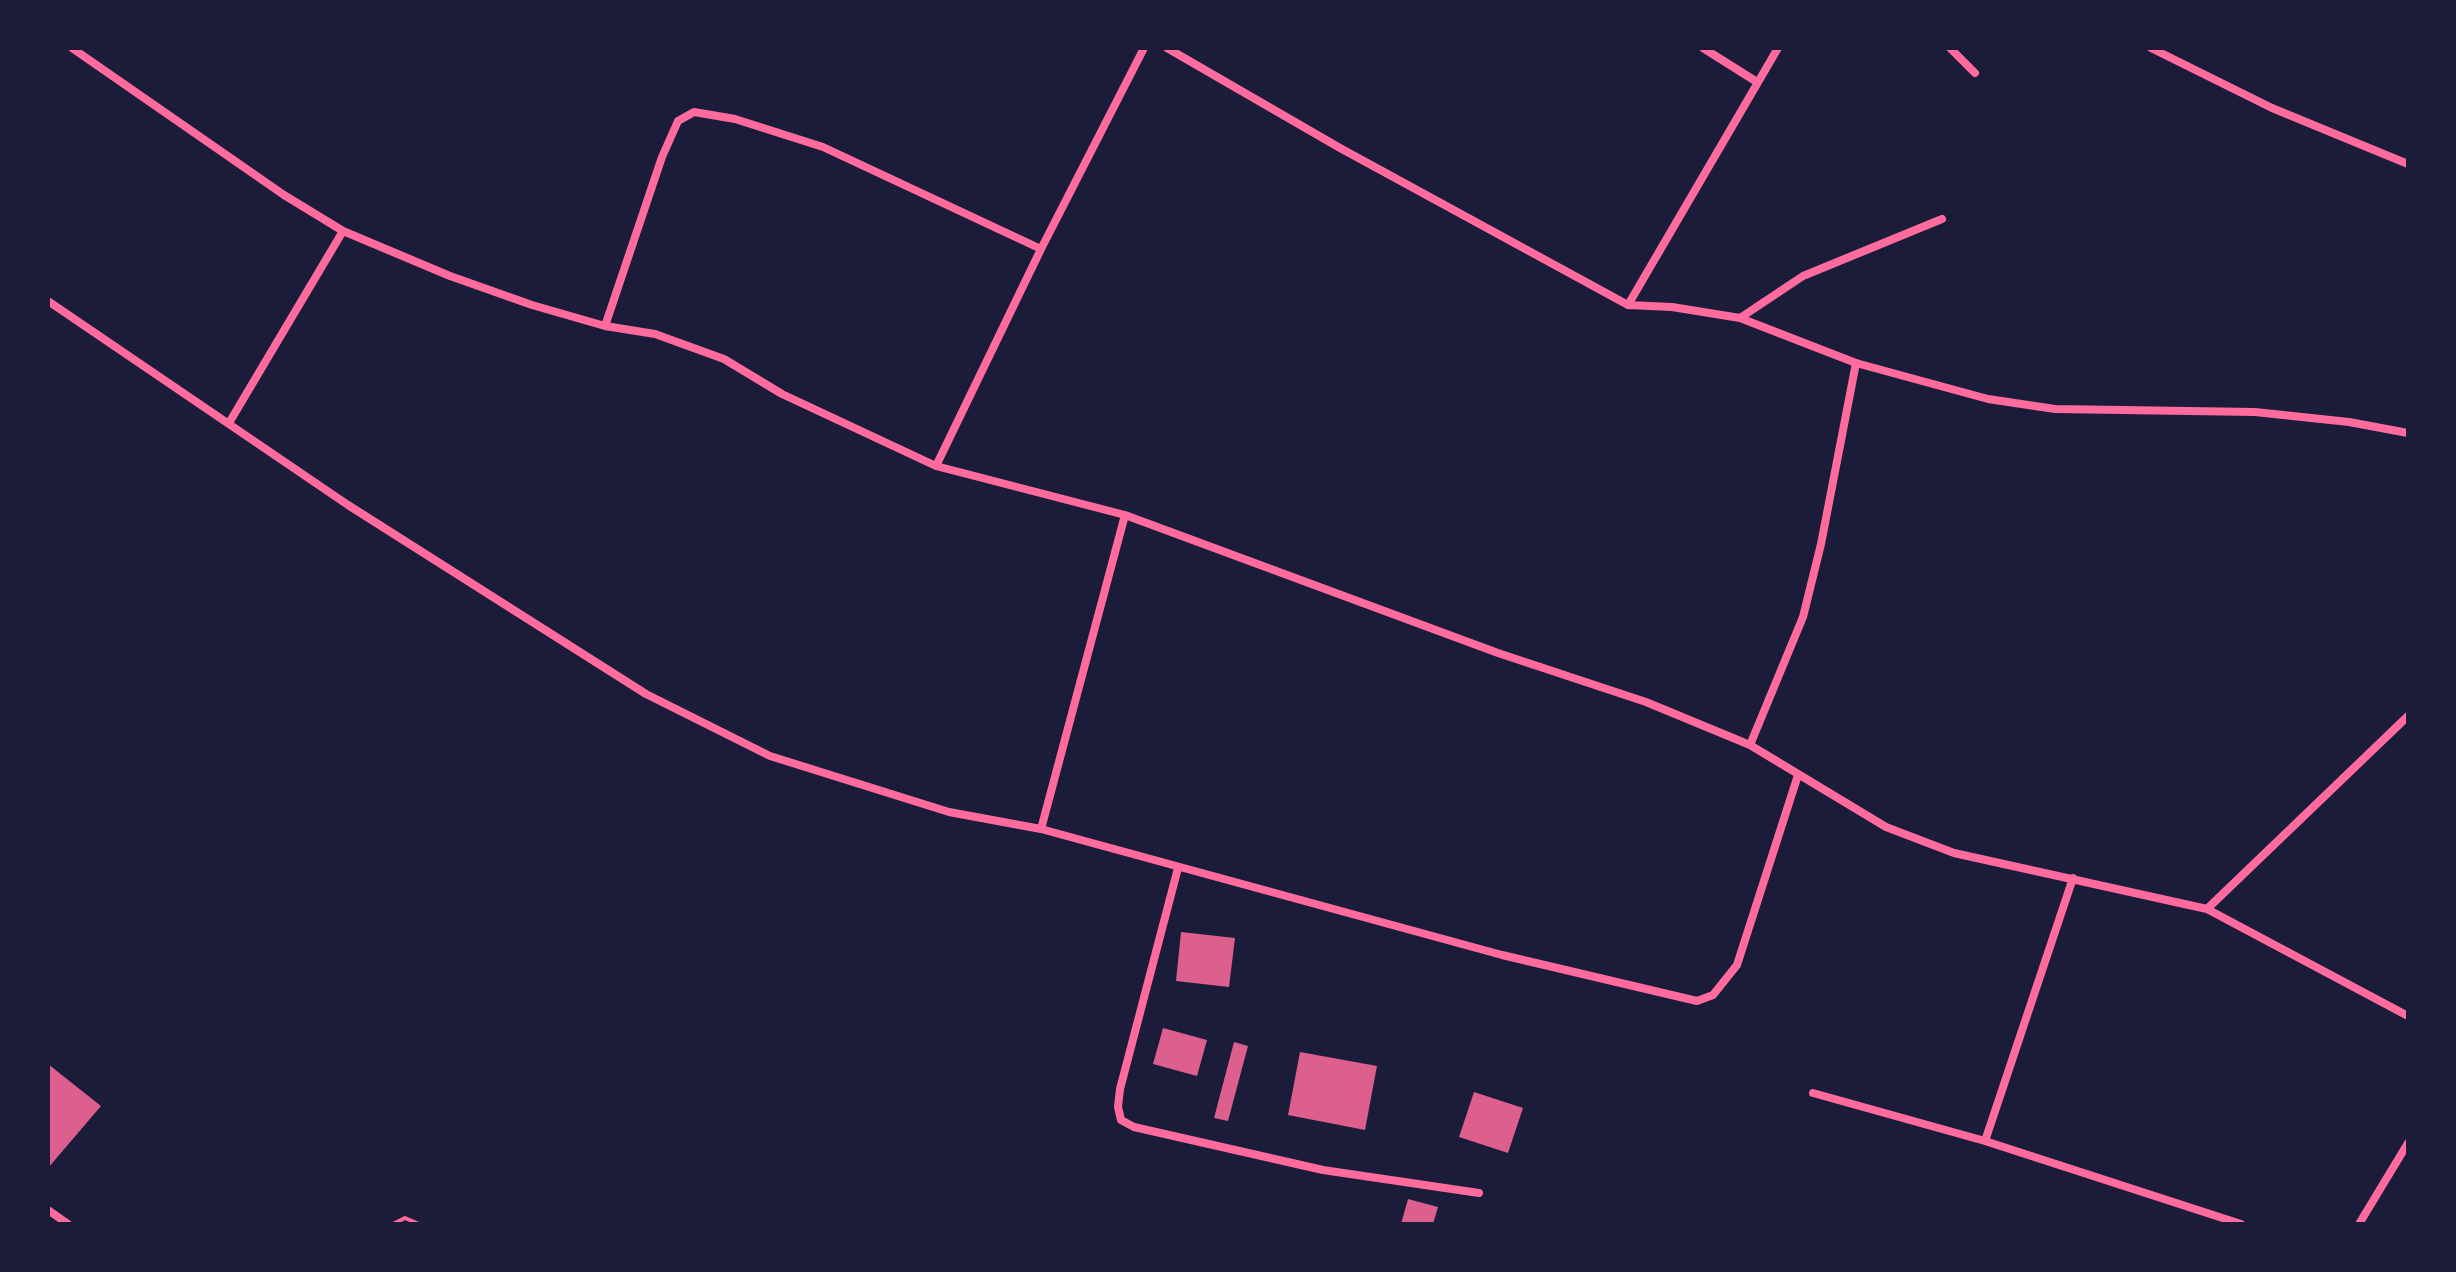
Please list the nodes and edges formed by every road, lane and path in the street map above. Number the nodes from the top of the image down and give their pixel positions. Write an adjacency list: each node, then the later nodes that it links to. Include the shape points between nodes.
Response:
1 (72, 48): 12 (street)
2 (1144, 48): 13 (street)
3 (1167, 48): 15 (street)
4 (1703, 48): 9 (street)
5 (1778, 48): 9 (street)
6 (1950, 48): 8 (street)
7 (2150, 48): 10 (street)
8 (1975, 73)
9 (1757, 82): 15 (street)
10 (2408, 164)
11 (1942, 219): 16 (street, via 1803,276)
12 (343, 231): 17 (street, via 450,276); 19 (street)
13 (1041, 249): 17 (street, via 824,146 694,112 678,121 662,157); 21 (street)
14 (48, 301): 19 (street)
15 (1628, 305): 16 (street)
16 (1740, 318): 18 (street)
17 (606, 326): 21 (street, via 655,334 724,359 782,394)
18 (1856, 364): 20 (street, via 1988,399 2055,409 2255,412); 24 (street, via 1803,617)
19 (230, 422): 26 (street, via 484,594 681,712 820,774 948,812)
20 (2408, 433)
21 (936, 466): 22 (street)
22 (1126, 515): 24 (street); 26 (street)
23 (2408, 716): 29 (street)
24 (1750, 745): 25 (street)
25 (1798, 775): 27 (street, via 1737,965 1714,995 1697,1001); 28 (street, via 1886,826 1954,853)
26 (1040, 828): 27 (street)
27 (1178, 868): 34 (street, via 1120,1088 1122,1120 1324,1170)
28 (2073, 878): 29 (street); 32 (street)
29 (2207, 908): 30 (street)
30 (2408, 1016)
31 (1814, 1093): 32 (street)
32 (1985, 1140): 39 (street)
33 (2408, 1142): 40 (street)
34 (1479, 1193)
35 (48, 1210): 36 (street)
36 (68, 1224)
37 (393, 1224): 38 (lane, via 406,1218)
38 (419, 1224)
39 (2241, 1224)
40 (2359, 1224)

